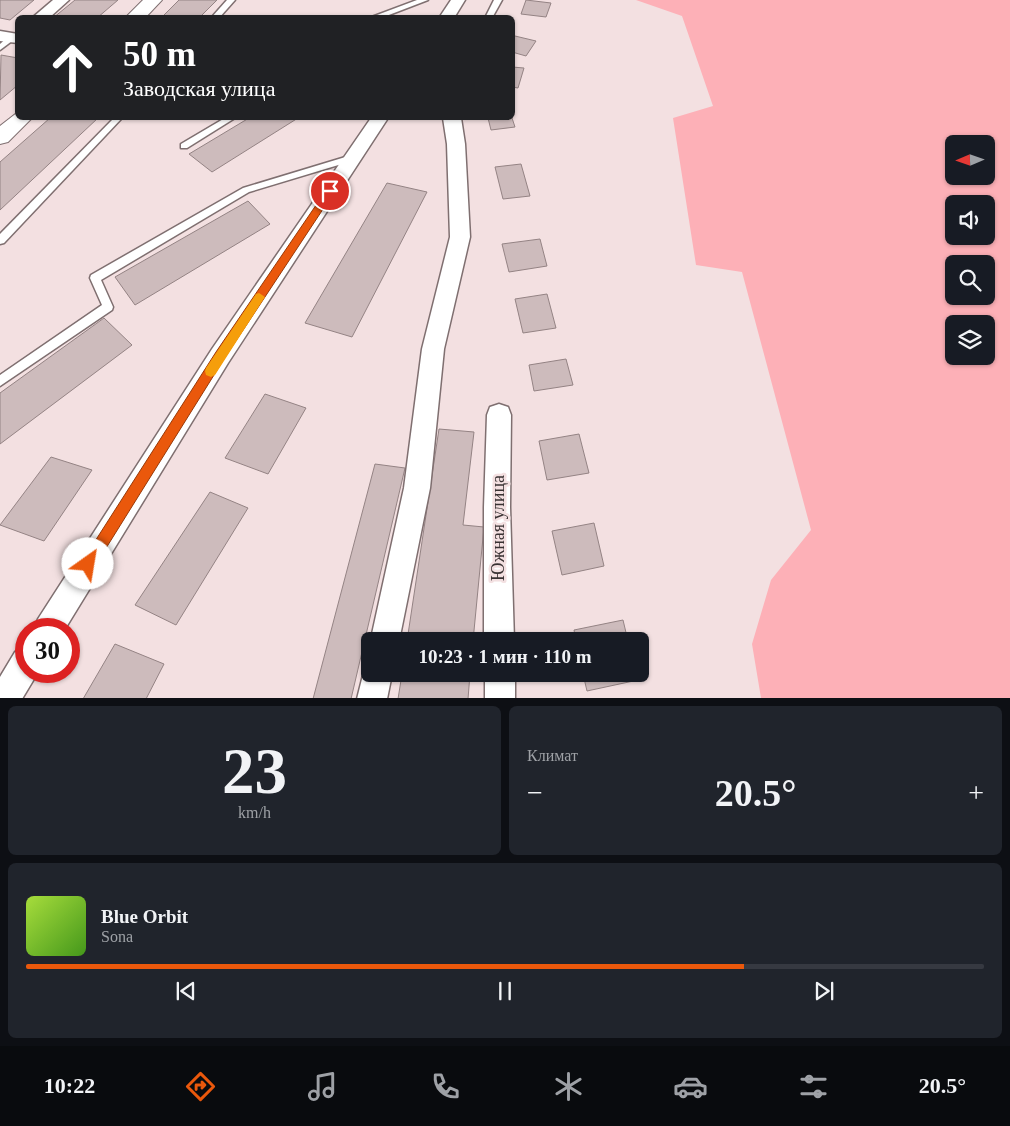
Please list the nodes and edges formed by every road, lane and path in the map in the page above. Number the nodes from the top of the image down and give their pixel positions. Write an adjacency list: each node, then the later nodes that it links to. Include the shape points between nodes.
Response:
1 (62, 0): 7 (street)
2 (153, 0): 8 (main road)
3 (231, 0): 9 (lane)
4 (424, 0): 10 (lane)
5 (458, 0): 11 (street)
6 (498, 0): 12 (lane)
7 (43, 15)
8 (137, 15)
9 (217, 15)
10 (381, 15)
11 (448, 15)
12 (490, 15)
13 (12, 37): 14 (lane)
14 (0, 48)
15 (20, 120): 20 (main road)
16 (116, 120): 23 (lane)
17 (228, 120): 21 (lane)
18 (378, 120): 22 (street)
19 (452, 120): 27 (street, via 460,237 433,350 416,488)
20 (0, 137)
21 (184, 146)
22 (352, 158): 24 (lane, via 246,190 95,278 108,307); 26 (street, via 220,356)
23 (0, 240)
24 (0, 381)
25 (499, 415): 28 (street, Южная улица)
26 (55, 618)
27 (386, 632)
28 (499, 632)
29 (15, 680): 32 (street)
30 (375, 682): 33 (street)
31 (500, 682): 34 (street)
32 (4, 698)
33 (372, 698)
34 (500, 698)

